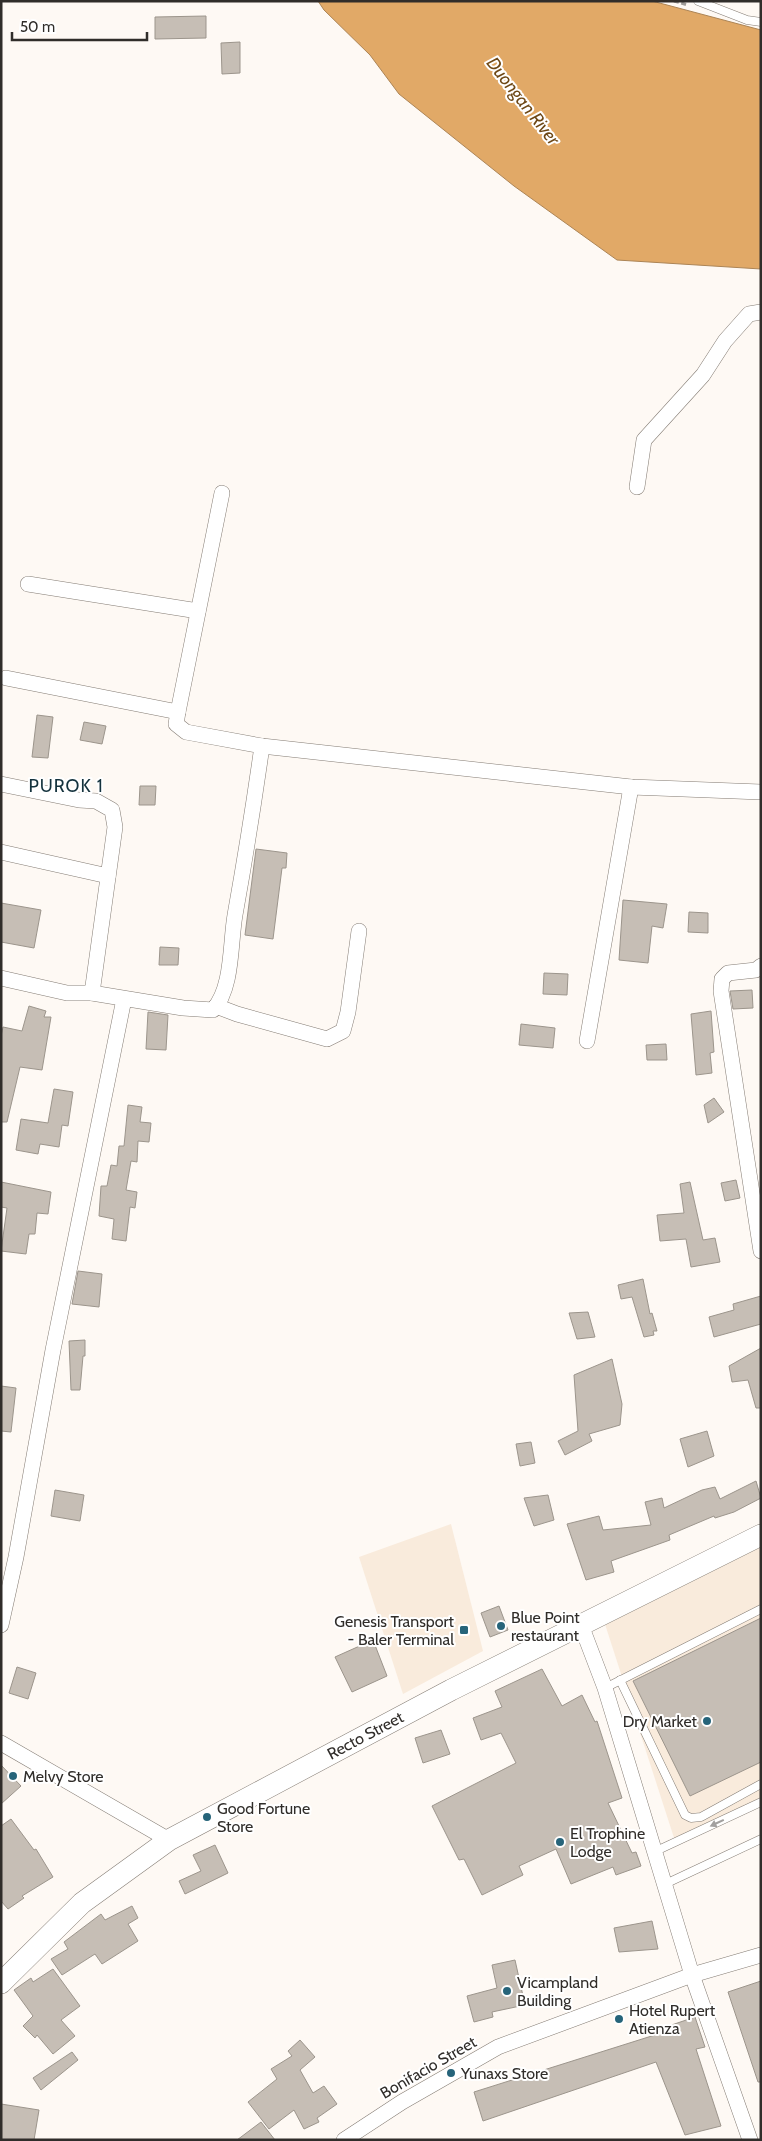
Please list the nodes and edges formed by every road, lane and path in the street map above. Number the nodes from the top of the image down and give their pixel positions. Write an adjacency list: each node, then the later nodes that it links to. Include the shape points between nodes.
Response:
1 (698, 1): 2 (lane, via 747,20)
2 (761, 22)
3 (761, 312): 4 (street, via 749,314 725,341 703,375 644,440)
4 (637, 486)
5 (222, 493): 7 (street)
6 (28, 584): 7 (street)
7 (198, 611): 9 (street)
8 (6, 678): 9 (street)
9 (178, 712): 10 (street, via 176,724 186,732)
10 (262, 746): 12 (street); 22 (street, via 248,848 234,917 229,968 221,1001)
11 (1, 784): 16 (street, via 96,801 112,810 115,827)
12 (631, 787): 13 (street); 23 (street)
13 (761, 792): 14 (street)
14 (761, 796)
15 (1, 852): 16 (street)
16 (108, 876): 20 (street)
17 (359, 931): 22 (street, via 343,1031 327,1039)
18 (761, 966): 24 (street, via 756,970 728,973 722,979)
19 (1, 978): 20 (street, via 67,993)
20 (92, 993): 21 (street)
21 (124, 999): 22 (street, via 183,1008 213,1010); 27 (street)
22 (216, 1006)
23 (587, 1041)
24 (761, 1251)
25 (761, 1535): 28 (street, Recto Street)
26 (761, 1610): 29 (lane)
27 (1, 1625)
28 (581, 1625): 30 (street); 35 (street, Recto Street, via 450,1690)
29 (620, 1680): 30 (lane); 32 (lane, via 685,1815 701,1817)
30 (605, 1688): 36 (street)
31 (1, 1743): 35 (street)
32 (761, 1784)
33 (761, 1802): 36 (lane, one-way to 36)
34 (761, 1838): 37 (lane)
35 (169, 1840): 40 (street, Recto Street, via 82,1904)
36 (656, 1851): 37 (street)
37 (663, 1885): 39 (street)
38 (761, 1954): 39 (street, Bonifacio Street)
39 (692, 1975): 41 (street, Bonifacio Street, via 498,2047 402,2102); 42 (street)
40 (1, 1983)
41 (344, 2140)
42 (750, 2140)

